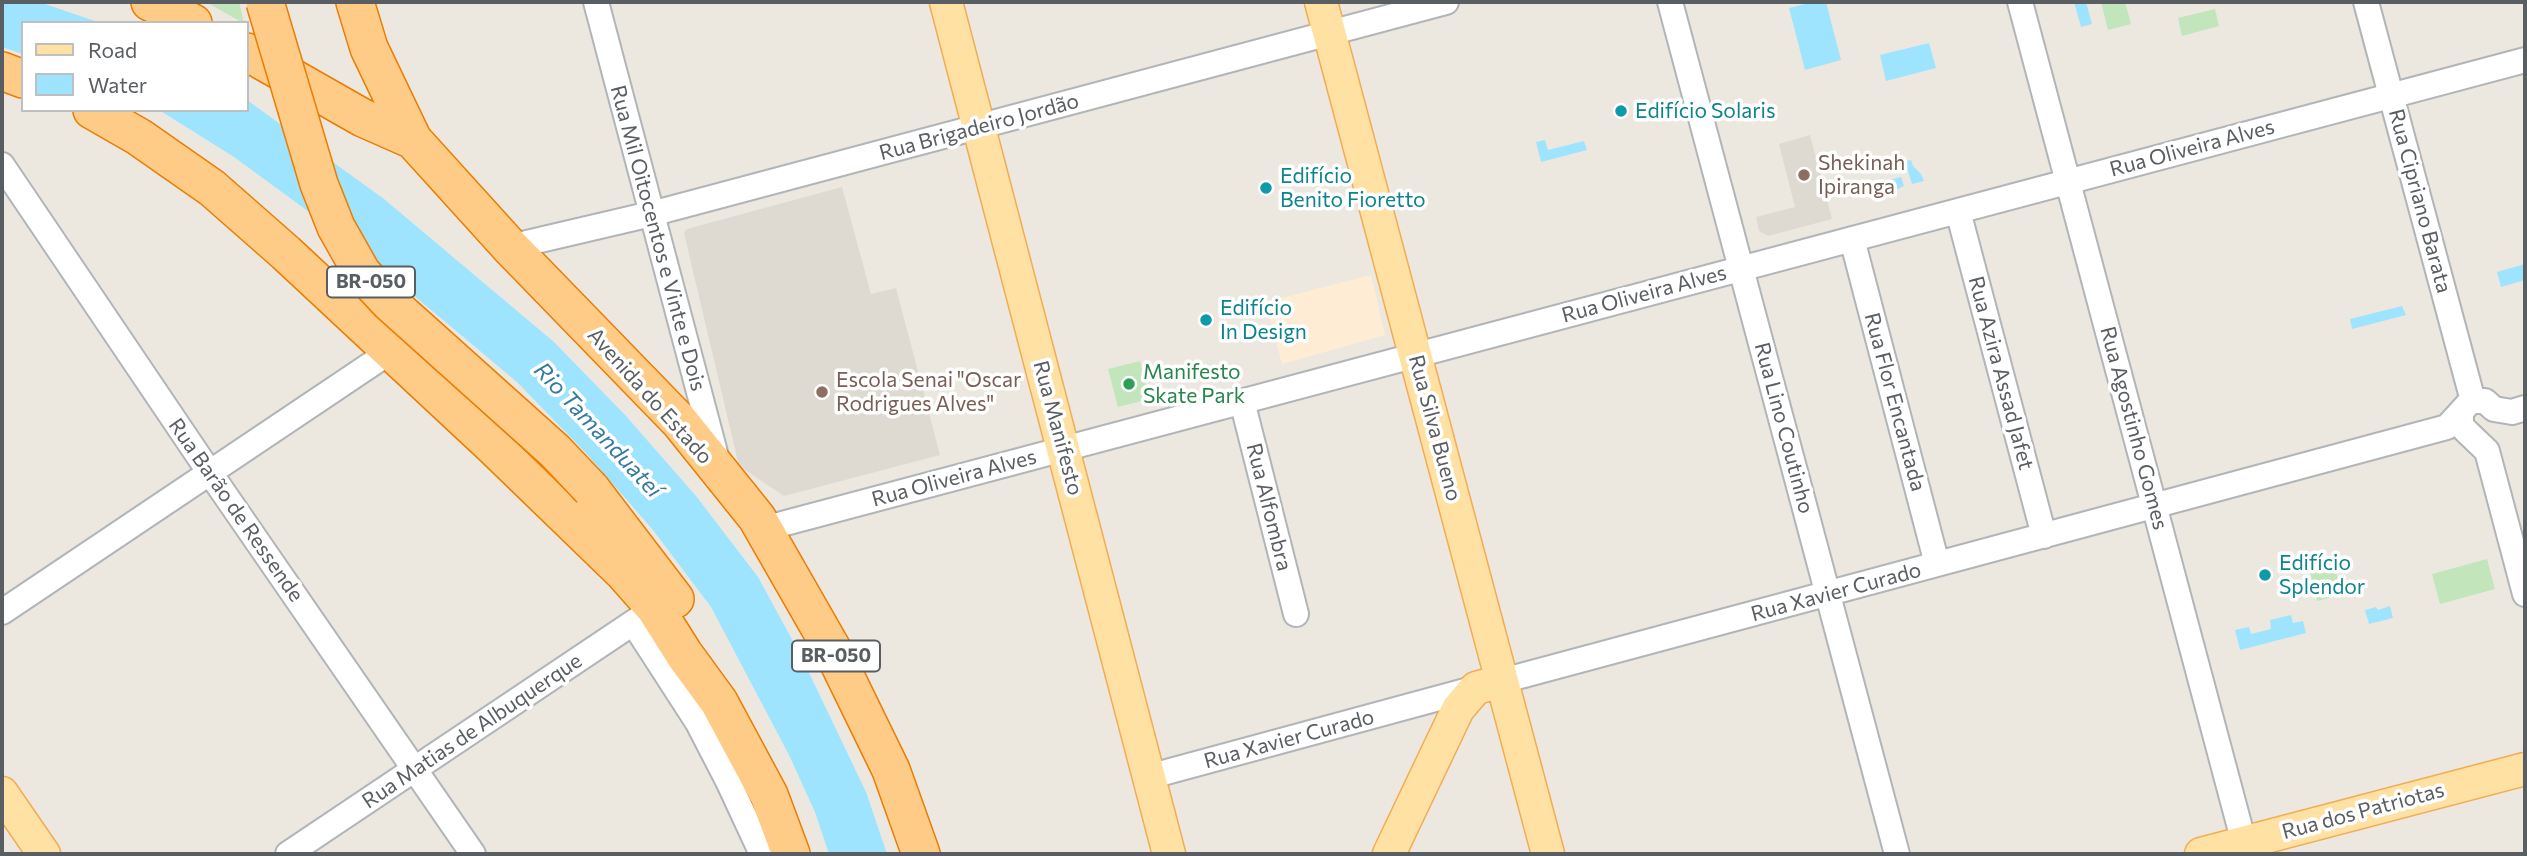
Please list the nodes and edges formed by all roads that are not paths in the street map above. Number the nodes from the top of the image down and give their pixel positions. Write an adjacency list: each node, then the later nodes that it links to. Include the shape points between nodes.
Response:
1 (150, 2): 11 (highway)
2 (265, 2): 47 (highway, BR-050, bridge, via 319,184 362,273 591,489 679,605 708,662)
3 (355, 2): 20 (highway, BR-050, via 369,48)
4 (596, 2): 24 (street, Rua Mil Oitocentos e Vinte e Dois)
5 (946, 2): 19 (main road, Rua Manifesto)
6 (1321, 2): 12 (main road, Rua Silva Bueno)
7 (1446, 2): 12 (street, Rua Brigadeiro Jordão)
8 (1670, 2): 27 (street, Rua Lino Coutinho)
9 (2020, 2): 22 (street, Rua Agostinho Gomes)
10 (2366, 2): 17 (street, Rua Cipriano Barata)
11 (189, 21)
12 (1329, 33): 19 (street, Rua Brigadeiro Jordão); 29 (main road, Rua Silva Bueno)
13 (248, 53): 20 (highway, Avenida do Estado, via 363,118)
14 (2525, 60): 17 (street, Rua Oliveira Alves)
15 (2, 71): 16 (highway)
16 (21, 78)
17 (2391, 95): 22 (street, Rua Oliveira Alves); 31 (street, Rua Cipriano Barata)
18 (95, 112): 28 (highway, via 212,188)
19 (980, 126): 24 (street, Rua Brigadeiro Jordão); 33 (main road, Rua Manifesto)
20 (413, 140): 26 (highway, Avenida do Estado / BR-050)
21 (2, 165): 35 (street, Rua Barão de Ressende)
22 (2068, 181): 23 (street, Rua Oliveira Alves); 37 (street, Rua Agostinho Gomes)
23 (1958, 211): 25 (street, Rua Oliveira Alves); 39 (street, Rua Azira Assad Jafet)
24 (651, 214): 26 (street, Rua Brigadeiro Jordão); 36 (street, Rua Mil Oitocentos e Vinte e Dois)
25 (1852, 239): 27 (street, Rua Oliveira Alves); 40 (street, Rua Flor Encantada)
26 (510, 247): 36 (highway, Avenida do Estado / BR-050, via 679,421)
27 (1741, 268): 29 (street, Rua Oliveira Alves); 41 (street, Rua Lino Coutinho)
28 (391, 351): 35 (street); 45 (highway, via 614,564)
29 (1415, 355): 30 (street, Rua Oliveira Alves); 46 (main road, Rua Silva Bueno)
30 (1242, 401): 33 (street, Rua Oliveira Alves); 44 (street, Rua Alfombra)
31 (2467, 407): 32 (street, via 2485,401 2494,409); 34 (street, Rua Cipriano Barata, via 2461,425); 37 (street, Rua Xavier Curado, via 2447,427)
32 (2519, 410): 34 (street, via 2495,427)
33 (1063, 449): 38 (street, Rua Oliveira Alves); 52 (main road, Rua Manifesto)
34 (2487, 451): 42 (street)
35 (210, 473): 43 (street); 50 (street, Rua Barão de Ressende)
36 (721, 474): 38 (highway, Avenida do Estado / BR-050)
37 (2154, 506): 39 (street, Rua Xavier Curado); 54 (street, Rua Agostinho Gomes)
38 (763, 529): 60 (highway, Avenida do Estado / BR-050, via 832,649 885,758)
39 (2044, 536): 40 (street, Rua Xavier Curado)
40 (1937, 564): 41 (street, Rua Xavier Curado)
41 (1828, 594): 46 (street, Rua Xavier Curado); 64 (street, Rua Lino Coutinho)
42 (2525, 594)
43 (2, 612)
44 (1296, 614)
45 (645, 616): 47 (highway, via 684,654); 50 (street, Rua Matias de Albuquerque); 58 (street)
46 (1489, 685): 48 (main road, Rua Silva Bueno); 49 (main road, via 1458,709); 52 (street, Rua Xavier Curado)
47 (719, 702): 59 (highway, BR-050, via 769,795)
48 (1515, 729): 49 (main road, via 1487,716 1464,721); 63 (main road, Rua Silva Bueno)
49 (1443, 743): 62 (main road)
50 (415, 768): 56 (street, Rua Matias de Albuquerque); 57 (street, Rua Barão de Ressende)
51 (2525, 769): 54 (main road, Rua dos Patriotas)
52 (1149, 777): 61 (main road, Rua Manifesto)
53 (2, 793): 55 (main road)
54 (2246, 848): 65 (main road, Rua dos Patriotas)
55 (44, 854)
56 (288, 854)
57 (473, 854)
58 (762, 854)
59 (791, 854)
60 (921, 854)
61 (1169, 854)
62 (1390, 854)
63 (1548, 854)
64 (1897, 854)
65 (2202, 854)

